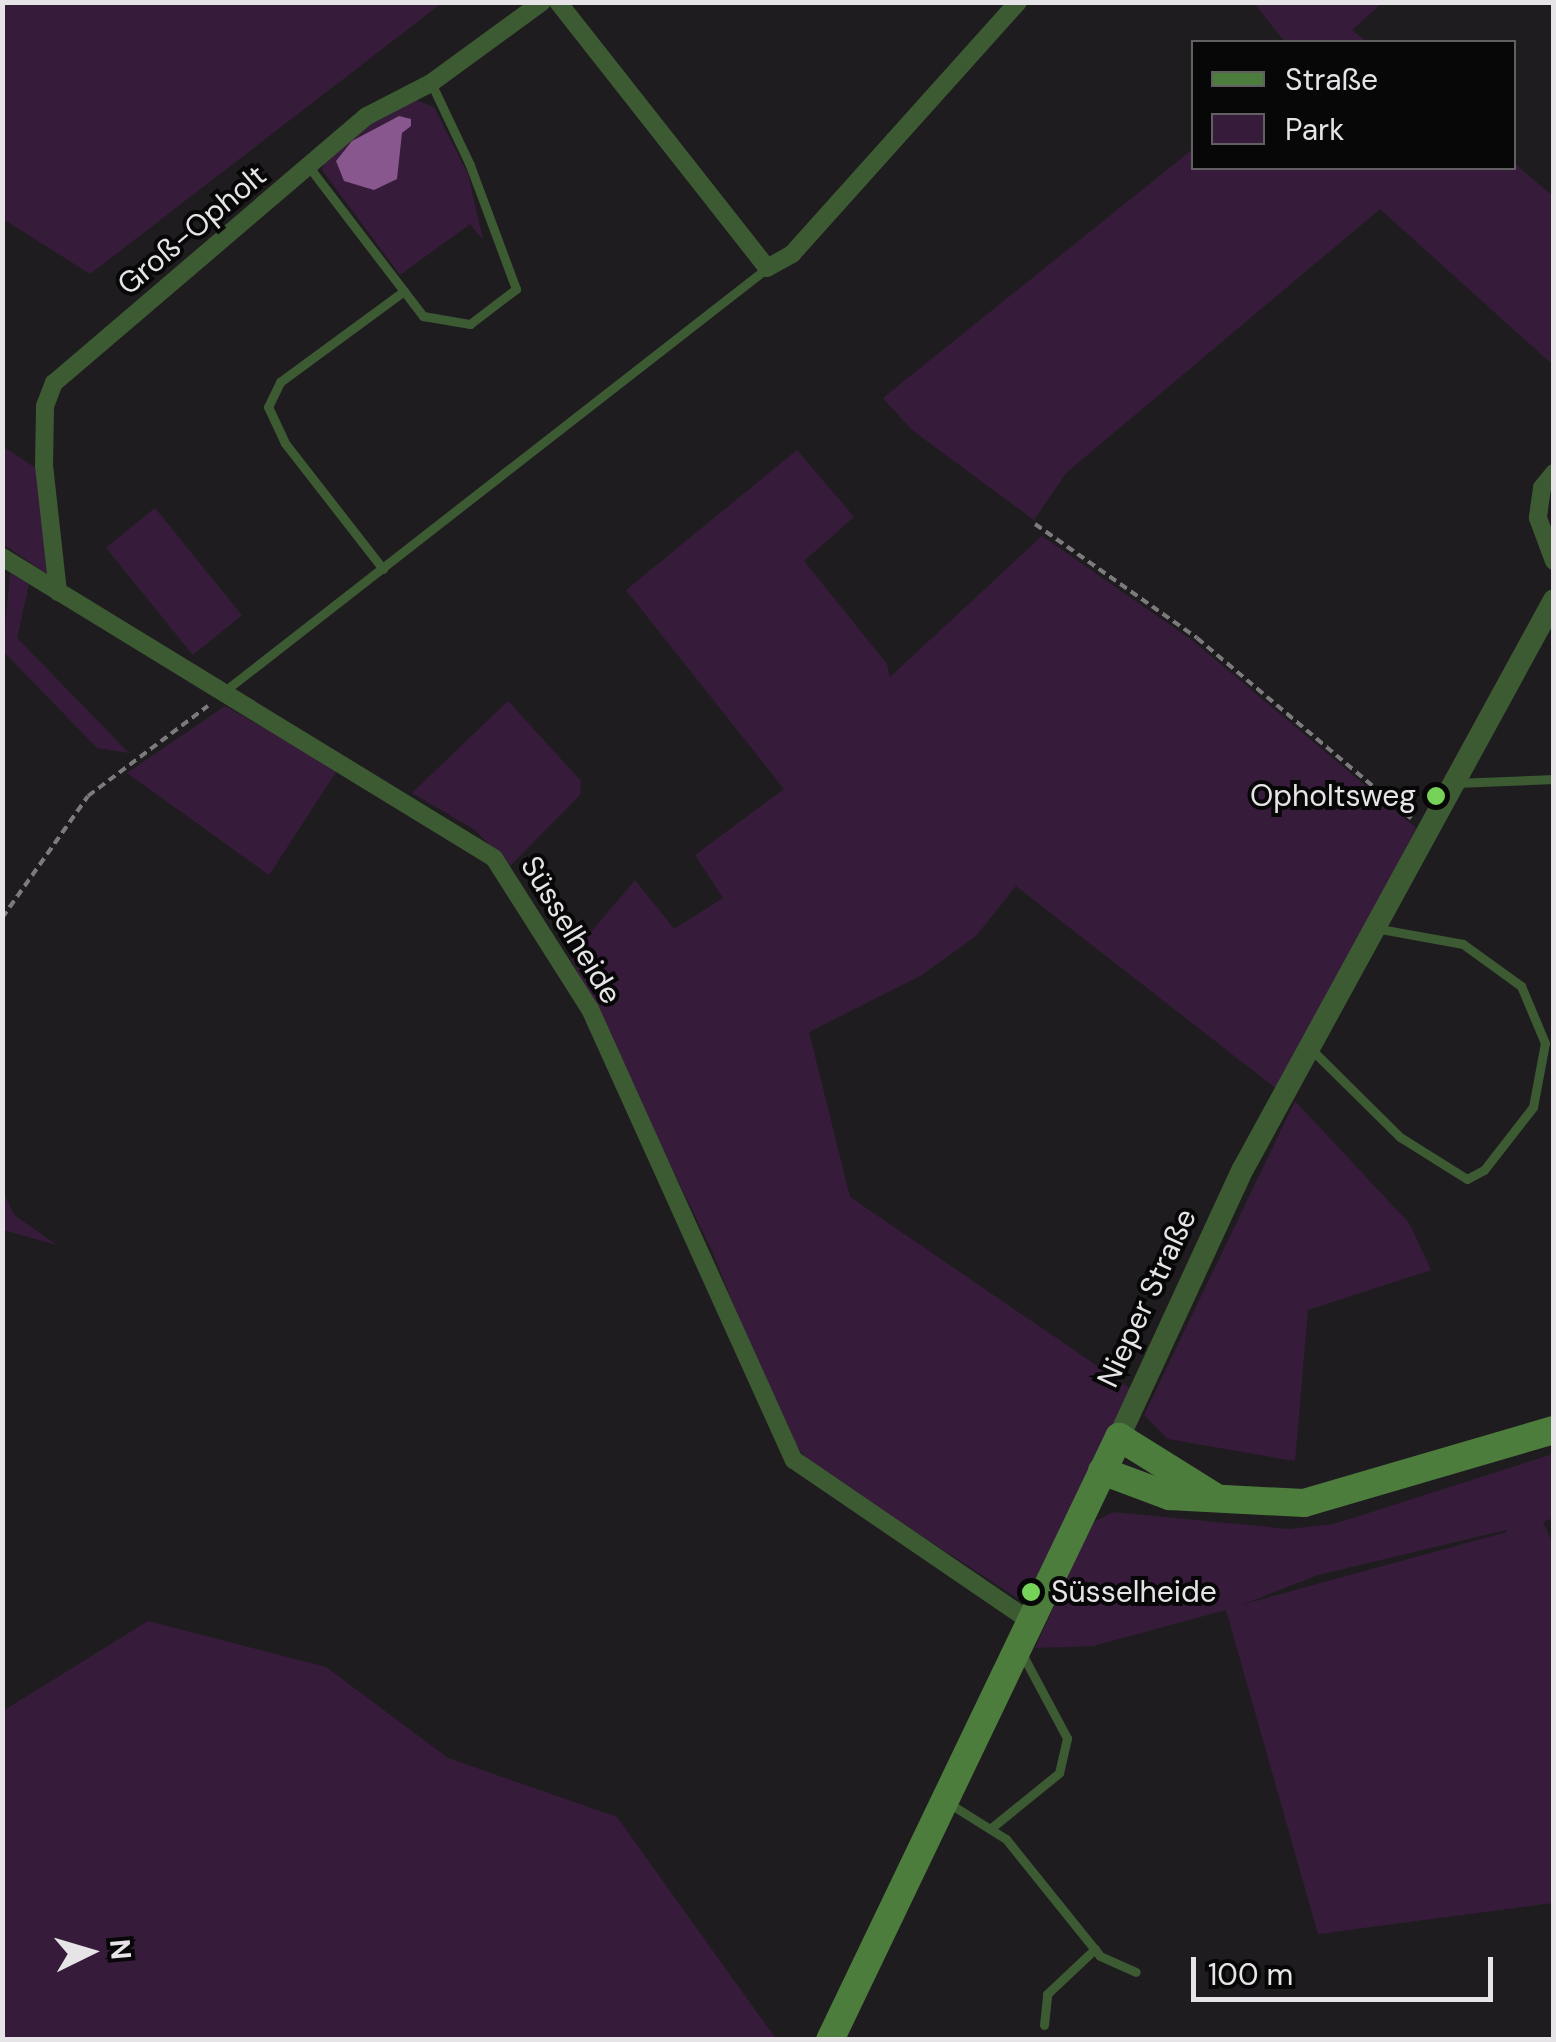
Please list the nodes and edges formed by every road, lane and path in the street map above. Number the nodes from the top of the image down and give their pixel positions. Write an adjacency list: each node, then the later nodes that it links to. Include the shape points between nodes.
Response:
1 (542, 2): 4 (street, Groß-Opholt)
2 (558, 2): 6 (street)
3 (1018, 2): 6 (street, via 792,254)
4 (430, 83): 5 (street, Groß-Opholt, via 367,116); 7 (lane, via 470,165 516,289 470,324 423,316)
5 (308, 167): 7 (lane); 13 (street, Groß-Opholt, via 54,383 45,406 44,466)
6 (767, 268): 12 (lane)
7 (404, 291): 12 (lane, via 280,382 268,407 285,444)
8 (1554, 473): 11 (street, via 1542,488 1538,518)
9 (1035, 524): 18 (path, via 1197,638)
10 (2, 557): 13 (street, Süsselheide)
11 (1554, 560)
12 (382, 569): 15 (lane)
13 (58, 592): 15 (street, Süsselheide)
14 (1554, 600): 17 (street, Nieper Straße)
15 (222, 693): 19 (path, via 88,796); 26 (street, Süsselheide, via 494,858 590,1009 794,1460)
16 (1554, 780): 17 (lane)
17 (1452, 783): 18 (street, Nieper Straße)
18 (1426, 831): 20 (street, Nieper Straße)
19 (2, 918)
20 (1373, 927): 21 (street, Nieper Straße); 21 (lane, via 1463,944 1521,986 1545,1043 1533,1106 1484,1170 1466,1179 1400,1137)
21 (1308, 1046): 23 (street, Nieper Straße, via 1242,1169)
22 (1554, 1430): 25 (main road, via 1349,1494 1304,1503)
23 (1119, 1436): 24 (main road, Nieper Straße); 25 (main road)
24 (1102, 1472): 25 (main road, via 1169,1496); 26 (main road, Nieper Straße)
25 (1217, 1498)
26 (1024, 1633): 27 (main road, Nieper Straße); 28 (lane, via 1067,1738 1059,1773)
27 (944, 1800): 28 (lane); 32 (main road, Nieper Straße)
28 (990, 1829): 29 (lane, via 1006,1839)
29 (1095, 1949): 30 (lane); 31 (lane, via 1046,1994)
30 (1136, 1972)
31 (1044, 2025)
32 (830, 2040)

